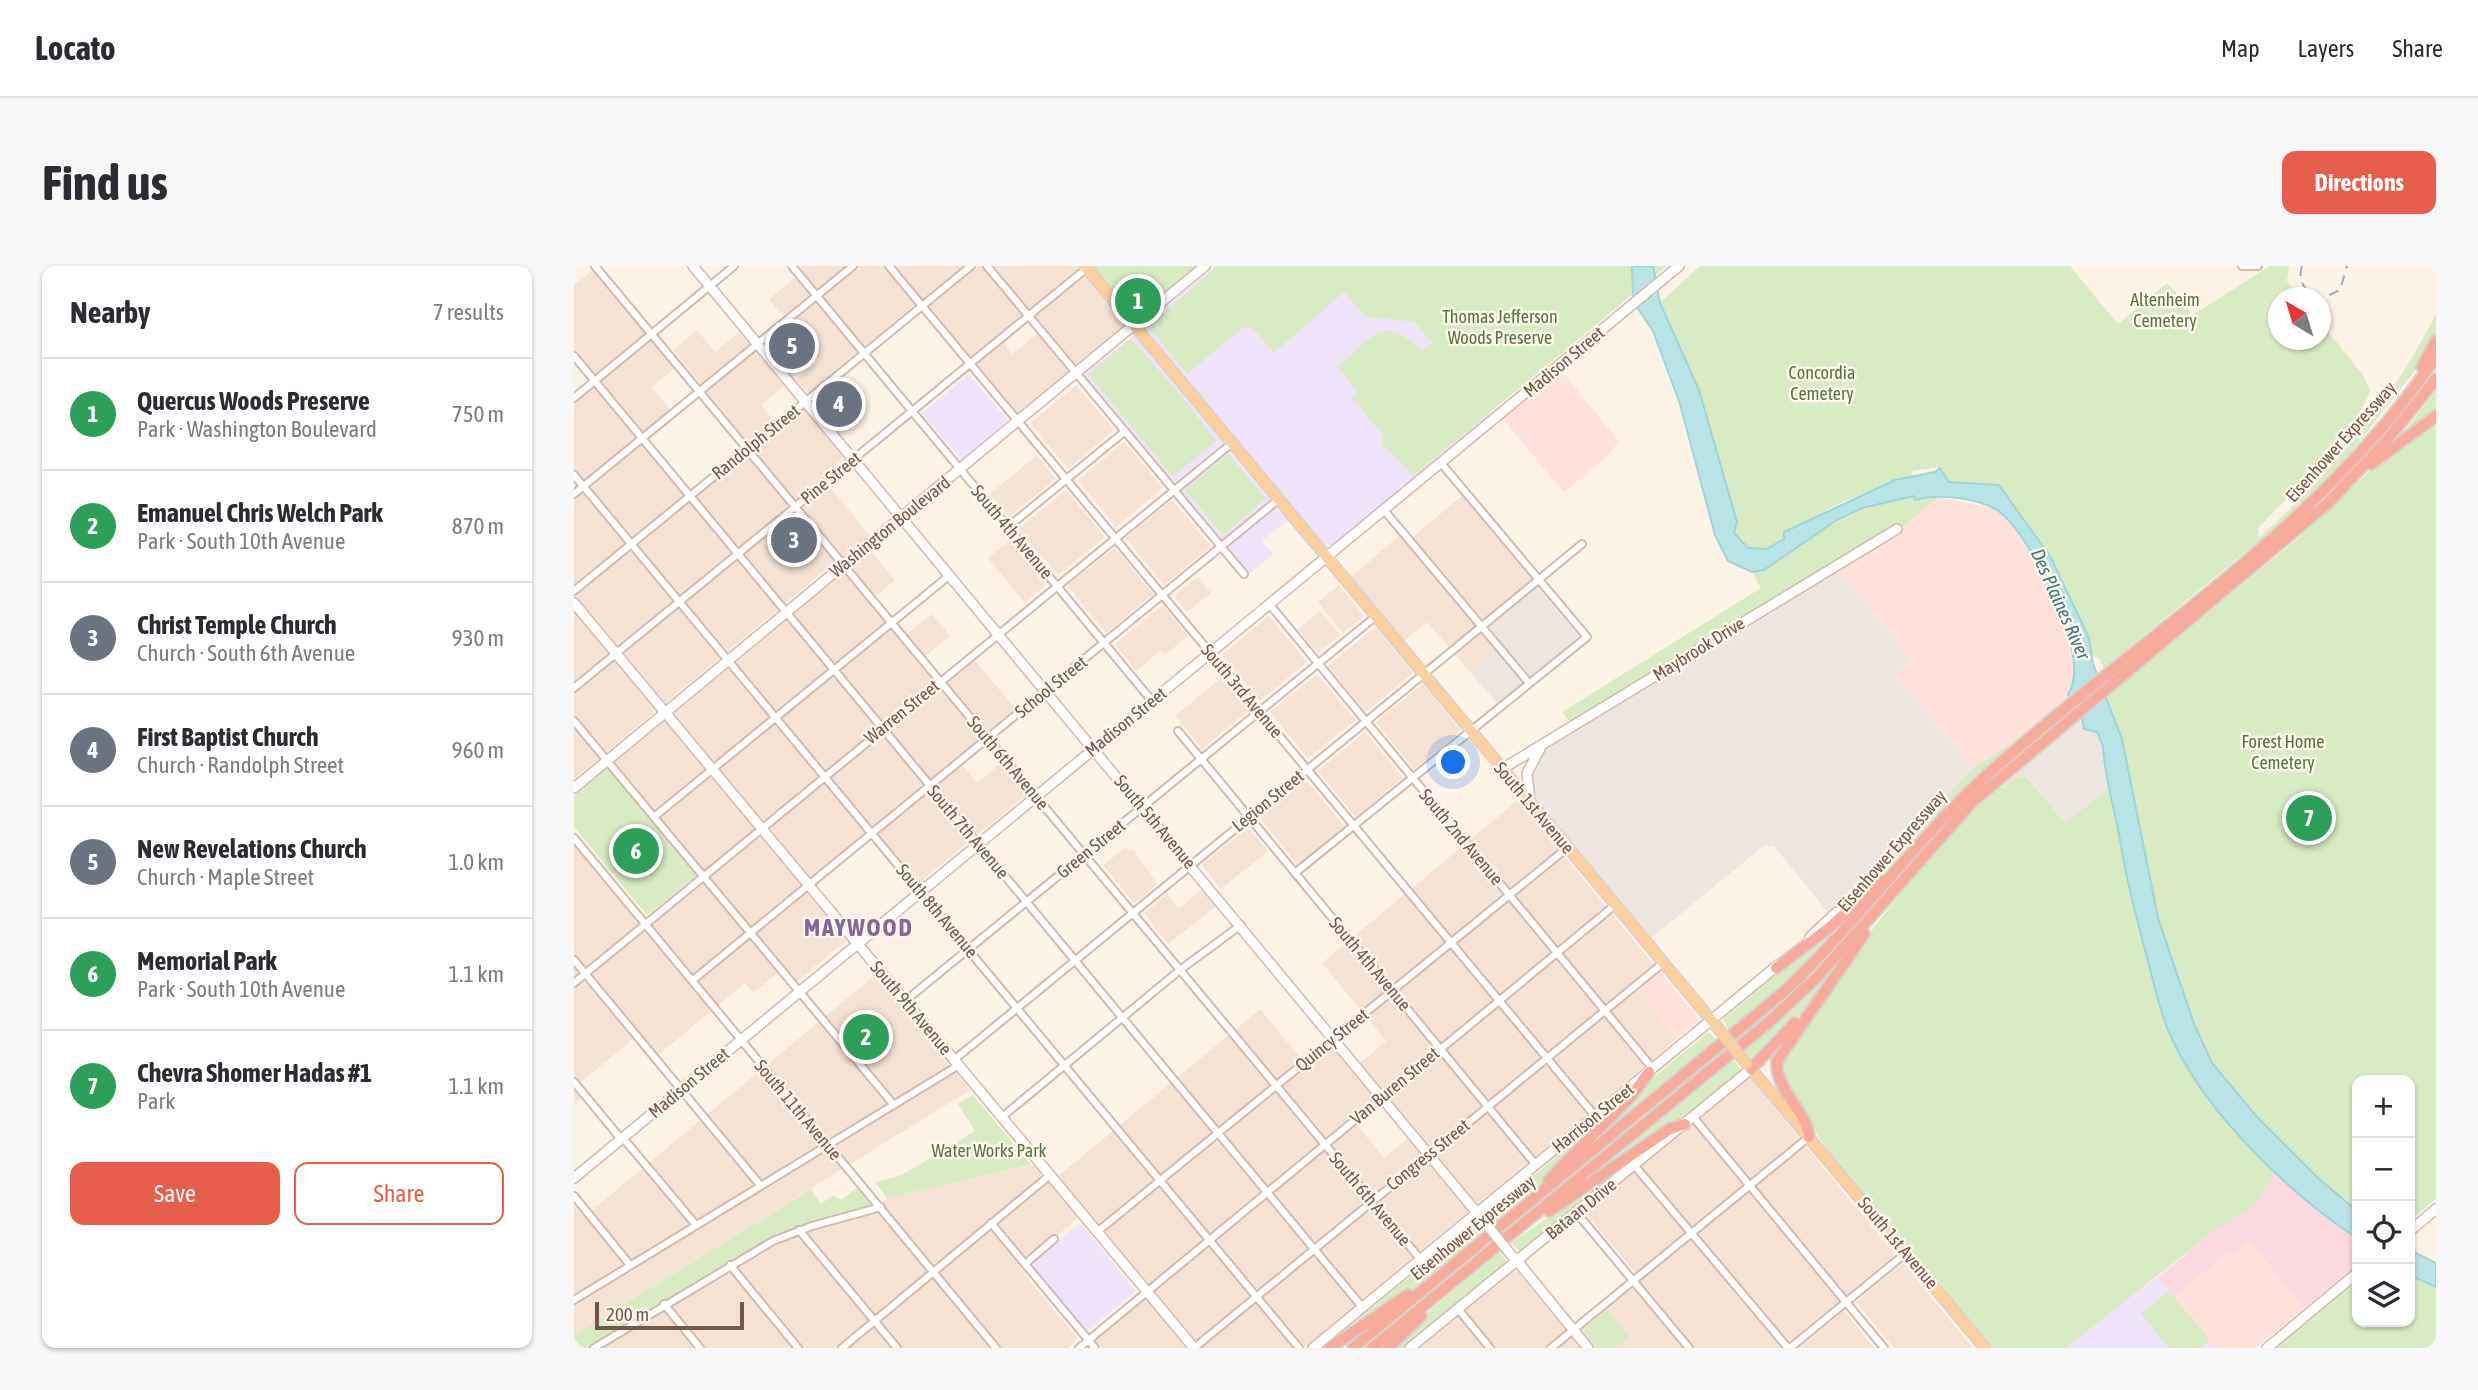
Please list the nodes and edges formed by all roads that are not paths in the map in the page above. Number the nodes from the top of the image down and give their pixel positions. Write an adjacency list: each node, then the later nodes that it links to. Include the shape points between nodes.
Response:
1 (594, 266): 19 (street, South 6th Avenue)
2 (693, 266): 14 (street, South 5th Avenue)
3 (734, 266): 14 (street)
4 (792, 266): 15 (street, South 4th Avenue)
5 (853, 266): 15 (street)
6 (889, 266): 16 (street, South 3rd Avenue)
7 (971, 266): 16 (street, Randolph Street)
8 (987, 266): 17 (street)
9 (1205, 266): 18 (street, Washington Boulevard)
10 (1679, 266): 41 (street, Madison Street)
11 (2242, 266): 12 (street)
12 (2258, 266)
13 (1086, 267): 17 (street, Pine Street); 18 (main road, South 1st Avenue)
14 (709, 286): 19 (street); 21 (street, South 5th Avenue)
15 (817, 296): 21 (street); 22 (street, South 4th Avenue)
16 (922, 306): 22 (street, Randolph Street); 25 (street, South 3rd Avenue)
17 (1028, 316): 25 (street, Pine Street); 26 (street)
18 (1135, 326): 26 (street, Washington Boulevard); 38 (main road, South 1st Avenue)
19 (651, 334): 28 (street); 30 (street, South 6th Avenue)
20 (2436, 341): 29 (highway)
21 (758, 344): 30 (street); 32 (street, South 5th Avenue)
22 (864, 353): 32 (street, Randolph Street); 33 (street, South 4th Avenue)
23 (574, 356): 28 (street, South 7th Avenue)
24 (2436, 357): 29 (highway, Eisenhower Expressway)
25 (971, 364): 33 (street, Pine Street); 35 (street, South 3rd Avenue)
26 (1076, 374): 35 (street, Washington Boulevard); 36 (street)
27 (2436, 379): 43 (highway, Eisenhower Expressway)
28 (594, 381): 31 (street); 37 (street, South 7th Avenue)
29 (2414, 389): 84 (highway, Eisenhower Expressway, via 2360,454 2297,518)
30 (699, 392): 37 (street); 39 (street, South 6th Avenue)
31 (574, 398)
32 (805, 401): 39 (street, Randolph Street); 40 (street, South 5th Avenue)
33 (913, 412): 40 (street, Pine Street); 42 (street, South 4th Avenue)
34 (2436, 416): 43 (highway)
35 (1019, 422): 42 (street, Washington Boulevard); 45 (street, South 3rd Avenue)
36 (1124, 432): 45 (street); 47 (street)
37 (642, 439): 46 (street); 49 (street, South 7th Avenue)
38 (1232, 443): 47 (street, Warren Street); 50 (main road, South 1st Avenue)
39 (747, 449): 49 (street, Randolph Street); 51 (street, South 6th Avenue)
40 (854, 460): 51 (street, Pine Street); 53 (street, South 5th Avenue)
41 (1441, 463): 52 (street, Madison Street); 65 (street)
42 (961, 470): 53 (street, Washington Boulevard); 54 (street, South 4th Avenue)
43 (2360, 471): 84 (highway, Eisenhower Expressway, via 2298,530)
44 (574, 475): 46 (street, South 8th Avenue)
45 (1066, 479): 54 (street); 56 (street, South 3rd Avenue)
46 (583, 487): 48 (street); 57 (street, South 8th Avenue)
47 (1173, 490): 56 (street, Warren Street); 59 (street)
48 (574, 494)
49 (689, 496): 57 (street, Randolph Street); 60 (street, South 7th Avenue)
50 (1279, 499): 59 (street, School Street); 61 (main road, South 1st Avenue)
51 (795, 507): 60 (street, Pine Street); 62 (street, South 6th Avenue)
52 (1384, 510): 61 (street, Madison Street); 75 (street)
53 (902, 517): 62 (street, Washington Boulevard); 64 (street, South 5th Avenue)
54 (1008, 527): 66 (street, South 4th Avenue)
55 (1897, 529): 99 (street, Maybrook Drive)
56 (1115, 537): 66 (street, Warren Street); 68 (street, South 3rd Avenue)
57 (631, 544): 67 (street, Randolph Street); 69 (street, South 8th Avenue)
58 (1582, 544): 65 (street, Legion Street)
59 (1221, 547): 63 (street); 68 (street, School Street)
60 (737, 555): 69 (street, Pine Street); 72 (street, South 7th Avenue)
61 (1327, 557): 71 (street, Madison Street); 73 (main road, South 1st Avenue)
62 (844, 565): 72 (street, Washington Boulevard); 74 (street, South 6th Avenue)
63 (1244, 574)
64 (950, 575): 74 (street); 76 (street, South 5th Avenue)
65 (1538, 579): 75 (street, Legion Street); 86 (street, via 1587,637)
66 (1056, 585): 76 (street, Warren Street); 77 (street, South 4th Avenue)
67 (574, 591)
68 (1163, 595): 77 (street, School Street); 78 (street, South 3rd Avenue)
69 (679, 602): 79 (street, Pine Street); 80 (street, South 8th Avenue)
70 (574, 603): 79 (street, South 9th Avenue)
71 (1270, 605): 78 (street, Madison Street); 81 (street, South 2nd Avenue)
72 (786, 613): 80 (street, Washington Boulevard); 82 (street, South 7th Avenue)
73 (1375, 617): 81 (street, Green Street); 83 (main road, South 1st Avenue)
74 (892, 623): 82 (street); 85 (street, South 6th Avenue)
75 (1482, 626): 83 (street, Legion Street); 86 (street)
76 (998, 633): 85 (street, Warren Street); 88 (street, South 5th Avenue)
77 (1105, 643): 88 (street, School Street); 89 (street, South 4th Avenue)
78 (1211, 653): 89 (street, Madison Street); 92 (street, South 3rd Avenue)
79 (616, 654): 87 (street, Pine Street); 91 (street, South 9th Avenue)
80 (728, 660): 91 (street, Washington Boulevard); 93 (street, South 8th Avenue)
81 (1318, 664): 92 (street, Green Street); 95 (street, South 2nd Avenue)
82 (834, 670): 93 (street); 96 (street, South 7th Avenue)
83 (1424, 674): 95 (street, Legion Street); 98 (main road, South 1st Avenue)
84 (2110, 678): 90 (highway, Eisenhower Expressway)
85 (940, 681): 96 (street, Warren Street); 100 (street, South 6th Avenue)
86 (1530, 683): 98 (street)
87 (574, 688)
88 (1046, 691): 100 (street, School Street); 101 (street, South 5th Avenue)
89 (1152, 701): 101 (street, Madison Street)
90 (2075, 707): 124 (highway, Eisenhower Expressway, via 1971,790); 134 (highway, Eisenhower Expressway, via 1972,802)
91 (665, 712): 103 (street, Washington Boulevard); 104 (street, South 9th Avenue)
92 (1259, 712): 102 (street, Green Street); 105 (street, South 3rd Avenue)
93 (776, 718): 104 (street); 107 (street, South 8th Avenue)
94 (574, 721): 103 (street)
95 (1365, 722): 105 (street, Legion Street); 108 (street, South 2nd Avenue)
96 (882, 728): 107 (street, Warren Street); 109 (street, South 7th Avenue)
97 (1178, 731): 102 (street, South 4th Avenue)
98 (1471, 732): 106 (main road, South 1st Avenue); 108 (street)
99 (1552, 738): 106 (street, Maybrook Drive); 112 (street, via 1534,755 1527,773)
100 (988, 739): 109 (street, School Street); 111 (street, South 6th Avenue)
101 (1094, 748): 111 (street, Madison Street); 113 (street, South 5th Avenue)
102 (1201, 759): 113 (street, Green Street); 115 (street, South 4th Avenue)
103 (607, 760): 110 (street, Washington Boulevard); 114 (street)
104 (713, 769): 114 (street); 116 (street, South 9th Avenue)
105 (1307, 769): 115 (street, Legion Street); 117 (street, South 3rd Avenue)
106 (1502, 769): 112 (main road, South 1st Avenue)
107 (824, 776): 116 (street, Warren Street); 118 (street, South 8th Avenue)
108 (1413, 780): 117 (street); 129 (street, South 2nd Avenue)
109 (930, 786): 118 (street, School Street); 120 (street, South 7th Avenue)
110 (574, 788)
111 (1036, 796): 120 (street, Madison Street); 122 (street, South 6th Avenue)
112 (1531, 805): 121 (main road, South 1st Avenue)
113 (1143, 807): 122 (street, Green Street); 123 (street, South 5th Avenue)
114 (654, 817): 126 (street)
115 (1249, 817): 123 (street, Legion Street); 125 (street, South 4th Avenue)
116 (761, 827): 126 (street, Warren Street); 127 (street, South 9th Avenue)
117 (1355, 827): 125 (street); 139 (street, South 3rd Avenue)
118 (872, 834): 127 (street, School Street); 128 (street, South 8th Avenue)
119 (574, 838): 135 (street, South 11th Avenue)
120 (978, 844): 128 (street, Madison Street); 130 (street, South 7th Avenue)
121 (1567, 848): 129 (street, Quincy Street); 131 (main road, South 1st Avenue)
122 (1084, 855): 130 (street, Green Street); 133 (street, South 6th Avenue)
123 (1191, 865): 133 (street, Legion Street); 136 (street, South 5th Avenue)
124 (1900, 866): 145 (highway); 191 (highway, Eisenhower Expressway, via 1828,950 1785,991)
125 (1295, 873): 150 (street, South 4th Avenue)
126 (703, 875): 135 (street, Warren Street); 137 (street)
127 (809, 885): 137 (street, School Street); 138 (street, South 9th Avenue)
128 (920, 892): 138 (street, Madison Street); 140 (street, South 8th Avenue)
129 (1509, 895): 139 (street, Quincy Street); 141 (street, South 2nd Avenue)
130 (1026, 902): 140 (street, Green Street); 143 (street, South 7th Avenue)
131 (1615, 905): 141 (street, Van Buren Street); 144 (main road, South 1st Avenue)
132 (1837, 912): 145 (street, Harrison Street)
133 (1132, 913): 143 (street, Legion Street); 146 (street, South 6th Avenue)
134 (1871, 916): 154 (highway, via 1864,934); 197 (highway, Eisenhower Expressway, via 1769,1022)
135 (645, 923): 147 (street, Warren Street); 148 (street, South 11th Avenue)
136 (1241, 925): 146 (street); 159 (street, South 5th Avenue)
137 (751, 933): 148 (street, School Street); 151 (street)
138 (857, 943): 151 (street, Madison Street); 153 (street, South 9th Avenue)
139 (1451, 943): 150 (street, Quincy Street); 152 (street, South 3rd Avenue)
140 (968, 949): 153 (street, Green Street); 155 (street, South 8th Avenue)
141 (1557, 953): 152 (street, Van Buren Street); 156 (street, South 2nd Avenue)
142 (574, 960): 147 (street)
143 (1074, 960): 155 (street, Legion Street); 157 (street, South 7th Avenue)
144 (1663, 963): 156 (street, Congress Street); 158 (main road, South 1st Avenue)
145 (1776, 968): 158 (street, Harrison Street)
146 (1180, 970): 157 (street); 168 (street, South 6th Avenue)
147 (585, 974): 149 (street, Warren Street); 169 (street)
148 (693, 980): 160 (street, South 11th Avenue)
149 (574, 983)
150 (1392, 990): 159 (street, Quincy Street); 161 (street, South 4th Avenue)
151 (799, 991): 160 (street, Madison Street); 171 (street)
152 (1498, 1000): 161 (street, Van Buren Street); 162 (street, South 3rd Avenue)
153 (905, 1001): 163 (street, South 9th Avenue)
154 (1813, 1005): 165 (highway); 177 (highway, via 1780,1056 1777,1070)
155 (1017, 1008): 163 (street, Legion Street); 164 (street, South 8th Avenue)
156 (1605, 1010): 162 (street, Congress Street); 166 (street, South 2nd Avenue)
157 (1123, 1018): 164 (street); 176 (street, South 7th Avenue)
158 (1714, 1024): 165 (main road, South 1st Avenue, bridge); 166 (street, Harrison Street)
159 (1334, 1038): 168 (street, Quincy Street); 170 (street, South 5th Avenue)
160 (741, 1039): 169 (street, Madison Street); 179 (street, South 11th Avenue)
161 (1440, 1048): 170 (street, Van Buren Street); 172 (street, South 4th Avenue)
162 (1546, 1058): 172 (street, Congress Street); 173 (street, South 3rd Avenue)
163 (956, 1062): 171 (street, Legion Street); 174 (street, South 9th Avenue)
164 (1064, 1065): 174 (street); 186 (street, South 8th Avenue)
165 (1749, 1066): 175 (street, Bataan Drive); 177 (main road, South 1st Avenue)
166 (1651, 1070): 173 (street, Harrison Street); 191 (highway, via 1548,1181)
167 (574, 1082): 178 (street)
168 (1276, 1086): 176 (street, Quincy Street); 180 (street, South 6th Avenue)
169 (681, 1089): 178 (street, Madison Street); 187 (street)
170 (1382, 1096): 180 (street, Van Buren Street); 181 (street, South 5th Avenue)
171 (893, 1104): 179 (street, Legion Street)
172 (1488, 1106): 181 (street, Congress Street); 182 (street, South 4th Avenue)
173 (1595, 1116): 182 (street, Harrison Street)
174 (1002, 1117): 184 (street, South 9th Avenue)
175 (1689, 1120): 183 (street, Bataan Drive); 188 (street); 197 (highway, via 1545,1214)
176 (1218, 1133): 186 (street, Quincy Street); 189 (street, South 7th Avenue)
177 (1809, 1137): 188 (street); 207 (main road, South 1st Avenue)
178 (622, 1138): 185 (street, Madison Street); 199 (street)
179 (826, 1144): 187 (street, Legion Street); 193 (street, South 11th Avenue)
180 (1325, 1144): 189 (street, Van Buren Street); 192 (street, South 6th Avenue)
181 (1430, 1154): 192 (street, Congress Street); 196 (street, South 5th Avenue)
182 (1536, 1165): 196 (street, Harrison Street)
183 (1634, 1165): 195 (street, Bataan Drive); 203 (street)
184 (1050, 1175): 198 (street); 202 (street, South 9th Avenue)
185 (574, 1178)
186 (1160, 1181): 202 (street, Quincy Street); 205 (street, South 8th Avenue)
187 (760, 1185): 199 (street, Legion Street)
188 (1749, 1185): 203 (street); 221 (street)
189 (1267, 1192): 205 (street, Van Buren Street); 206 (street, South 7th Avenue)
190 (574, 1196): 211 (street)
191 (1539, 1197): 216 (highway, Eisenhower Expressway)
192 (1372, 1201): 206 (street, Congress Street); 209 (street, South 6th Avenue)
193 (881, 1207): 201 (street); 213 (street, South 11th Avenue)
194 (2436, 1209): 200 (street)
195 (1576, 1212): 208 (street, Bataan Drive); 215 (street)
196 (1480, 1216): 208 (street, South 5th Avenue, bridge); 209 (street, Harrison Street)
197 (1530, 1219): 219 (highway, Eisenhower Expressway)
198 (991, 1223): 210 (street); 213 (street)
199 (696, 1225): 211 (street, Legion Street)
200 (2415, 1227)
201 (799, 1230): 212 (street); 225 (street)
202 (1097, 1232): 217 (street, South 9th Avenue)
203 (1691, 1233): 215 (street); 248 (street)
204 (1054, 1239): 210 (street)
205 (1209, 1240): 217 (street, Van Buren Street); 218 (street, South 8th Avenue)
206 (1314, 1249): 218 (street, Congress Street); 223 (street, South 7th Avenue)
207 (1906, 1253): 221 (street); 250 (main road, South 1st Avenue)
208 (1515, 1258): 224 (street, Bataan Drive); 226 (street, South 5th Avenue)
209 (1421, 1260): 223 (street, Harrison Street)
210 (1025, 1264): 227 (street)
211 (630, 1265): 220 (street, Legion Street)
212 (730, 1265): 222 (street); 230 (street)
213 (933, 1272): 225 (street); 233 (street, South 11th Avenue)
214 (2352, 1277): 251 (street)
215 (1633, 1280): 226 (street); 247 (street)
216 (1432, 1284): 239 (highway); 240 (highway, Eisenhower Expressway)
217 (1147, 1292): 227 (street, Van Buren Street); 236 (street, South 9th Avenue)
218 (1256, 1297): 236 (street, Congress Street); 237 (street, South 8th Avenue)
219 (1434, 1297): 241 (highway, Eisenhower Expressway); 242 (highway)
220 (574, 1300)
221 (1846, 1302): 248 (street); 249 (street)
222 (664, 1304): 228 (street); 229 (street)
223 (1363, 1308): 238 (street, Harrison Street)
224 (1458, 1309): 243 (street, Bataan Drive); 244 (street)
225 (874, 1321): 231 (street); 232 (street)
226 (1573, 1330): 245 (street); 246 (street, South 5th Avenue)
227 (1088, 1340): 234 (street, Van Buren Street); 235 (street)
228 (598, 1347)
229 (700, 1348)
230 (798, 1348)
231 (842, 1348)
232 (897, 1348)
233 (996, 1348)
234 (1079, 1348)
235 (1095, 1348)
236 (1194, 1348)
237 (1298, 1348)
238 (1313, 1348)
239 (1330, 1348)
240 (1353, 1348)
241 (1372, 1348)
242 (1388, 1348)
243 (1410, 1348)
244 (1490, 1348)
245 (1551, 1348)
246 (1588, 1348)
247 (1689, 1348)
248 (1789, 1348)
249 (1884, 1348)
250 (1985, 1348)
251 (2267, 1348)

